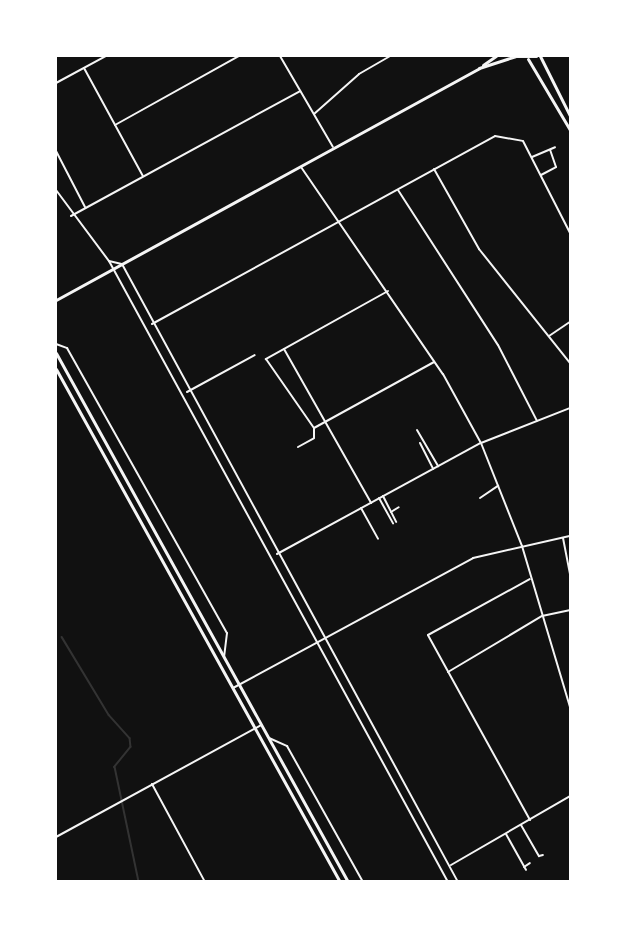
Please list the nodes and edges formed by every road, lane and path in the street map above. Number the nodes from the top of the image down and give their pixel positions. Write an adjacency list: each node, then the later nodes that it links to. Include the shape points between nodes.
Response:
1 (106, 56): 9 (street)
2 (239, 56): 15 (street)
3 (280, 56): 12 (street)
4 (390, 56): 13 (street, via 359,74)
5 (496, 56): 10 (main road)
6 (515, 56): 8 (main road); 10 (main road)
7 (538, 56): 8 (main road); 14 (main road)
8 (528, 59): 16 (main road)
9 (84, 68): 11 (street); 15 (street)
10 (479, 68): 17 (main road)
11 (56, 83)
12 (300, 91): 13 (street); 25 (street)
13 (314, 114): 17 (street)
14 (570, 116)
15 (115, 125): 25 (street)
16 (570, 130)
17 (333, 147): 22 (main road)
18 (555, 147): 19 (street)
19 (550, 150): 21 (street); 24 (street, via 556,167)
20 (56, 151): 28 (street)
21 (532, 157): 23 (street, via 523,141 506,134); 24 (street)
22 (300, 165): 30 (street); 33 (main road)
23 (434, 170): 26 (street); 39 (street, via 479,249)
24 (541, 175): 31 (street)
25 (143, 177): 28 (street)
26 (397, 189): 30 (street); 49 (street, via 498,345)
27 (56, 190): 29 (street)
28 (86, 208): 29 (street)
29 (70, 217): 32 (street)
30 (337, 223): 35 (street); 38 (street)
31 (570, 233)
32 (109, 261): 33 (street); 34 (street)
33 (122, 264): 34 (main road); 38 (street)
34 (111, 269): 36 (main road); 75 (street)
35 (388, 291): 41 (street); 44 (street)
36 (56, 300)
37 (570, 322): 39 (street)
38 (152, 324): 47 (street)
39 (549, 336): 45 (street)
40 (56, 344): 76 (street, via 67,348 227,633)
41 (284, 350): 50 (street); 51 (street, via 266,359)
42 (56, 353): 76 (main road)
43 (255, 355): 47 (street)
44 (435, 362): 50 (street); 54 (street)
45 (570, 363)
46 (56, 369): 79 (main road)
47 (187, 392): 69 (street)
48 (570, 408): 49 (street)
49 (537, 421): 54 (street)
50 (326, 422): 51 (street); 61 (street)
51 (314, 428): 55 (street, via 313,440)
52 (417, 430): 56 (street)
53 (420, 443): 57 (street)
54 (481, 443): 56 (street); 58 (street)
55 (298, 447)
56 (438, 466): 57 (street)
57 (434, 469): 59 (street)
58 (498, 486): 60 (street); 68 (street)
59 (381, 497): 61 (street); 64 (street); 64 (street, via 395,522)
60 (480, 498)
61 (371, 503): 63 (street)
62 (399, 507): 64 (street)
63 (361, 508): 67 (street); 69 (street)
64 (391, 512)
65 (570, 536): 66 (street)
66 (563, 538): 68 (street); 70 (street)
67 (378, 539)
68 (522, 546): 71 (street); 74 (street, via 465,562)
69 (277, 554): 74 (street)
70 (570, 573)
71 (531, 578): 73 (street); 77 (street, via 428,631)
72 (570, 610): 73 (street)
73 (542, 616): 77 (street); 80 (street)
74 (324, 638): 75 (street); 92 (street)
75 (316, 643): 78 (street); 97 (street)
76 (224, 658): 78 (main road)
77 (448, 672): 86 (street)
78 (239, 684): 79 (street); 81 (main road)
79 (233, 688): 82 (main road)
80 (570, 707)
81 (261, 725): 82 (street); 83 (main road)
82 (255, 728): 84 (street); 94 (main road)
83 (269, 738): 95 (main road); 96 (street, via 287,746)
84 (152, 784): 89 (street); 93 (street)
85 (570, 796): 86 (street)
86 (530, 820): 87 (street)
87 (521, 825): 88 (street); 90 (street, via 538,856)
88 (506, 834): 91 (street, via 525,868); 92 (street)
89 (56, 837)
90 (543, 855)
91 (530, 863)
92 (449, 866): 98 (street)
93 (205, 882)
94 (340, 882)
95 (348, 882)
96 (363, 882)
97 (448, 882)
98 (458, 882)

